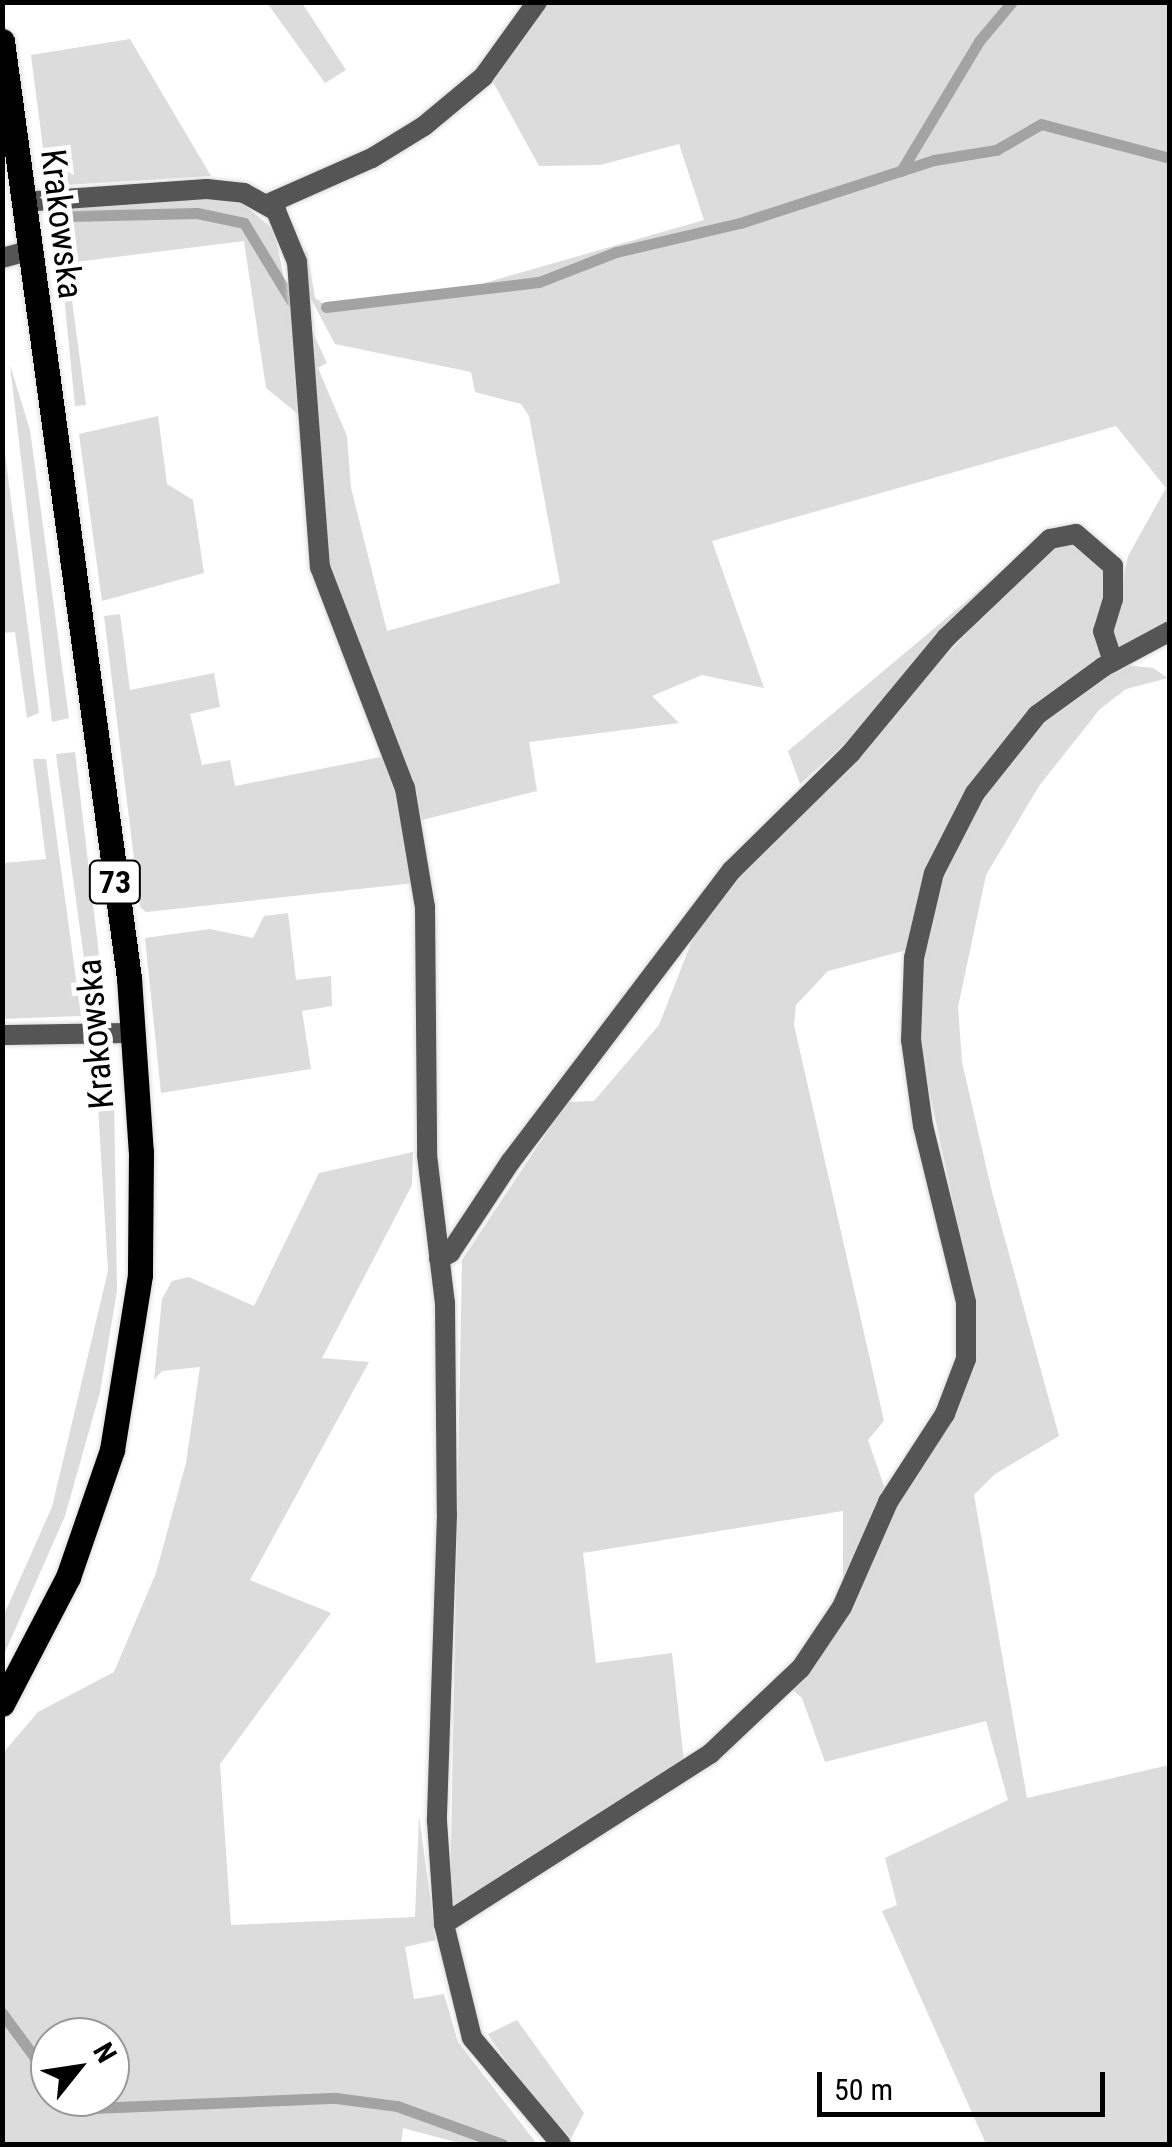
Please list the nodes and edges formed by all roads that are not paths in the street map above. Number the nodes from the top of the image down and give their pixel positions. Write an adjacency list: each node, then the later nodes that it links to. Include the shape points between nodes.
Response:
1 (536, 2): 4 (street, via 482,78 424,126 372,158)
2 (2, 41): 3 (main road, Krakowska / 73)
3 (22, 202): 4 (street, via 207,188); 5 (main road, Krakowska / 73)
4 (270, 203): 10 (street, via 285,228 303,292 308,452 325,592 392,748 421,860 431,1030 427,1155)
5 (15, 254): 8 (main road, Krakowska / 73)
6 (1170, 632): 7 (street)
7 (1114, 661): 10 (street, via 1104,631 1113,566 1076,534 1050,539 946,638 852,754 732,870); 12 (street, via 1037,715 1000,758 955,830 922,911 911,1040 923,1126 966,1302 966,1359 945,1414 888,1502 826,1636 757,1716 710,1754)
8 (131, 1033): 9 (street); 11 (main road, Krakowska / 73, via 141,1152 140,1276 125,1386 92,1515)
9 (2, 1036)
10 (439, 1260): 12 (street, via 448,1514 437,1822)
11 (2, 1704)
12 (444, 1924): 13 (street, via 472,2038)
13 (561, 2144)

